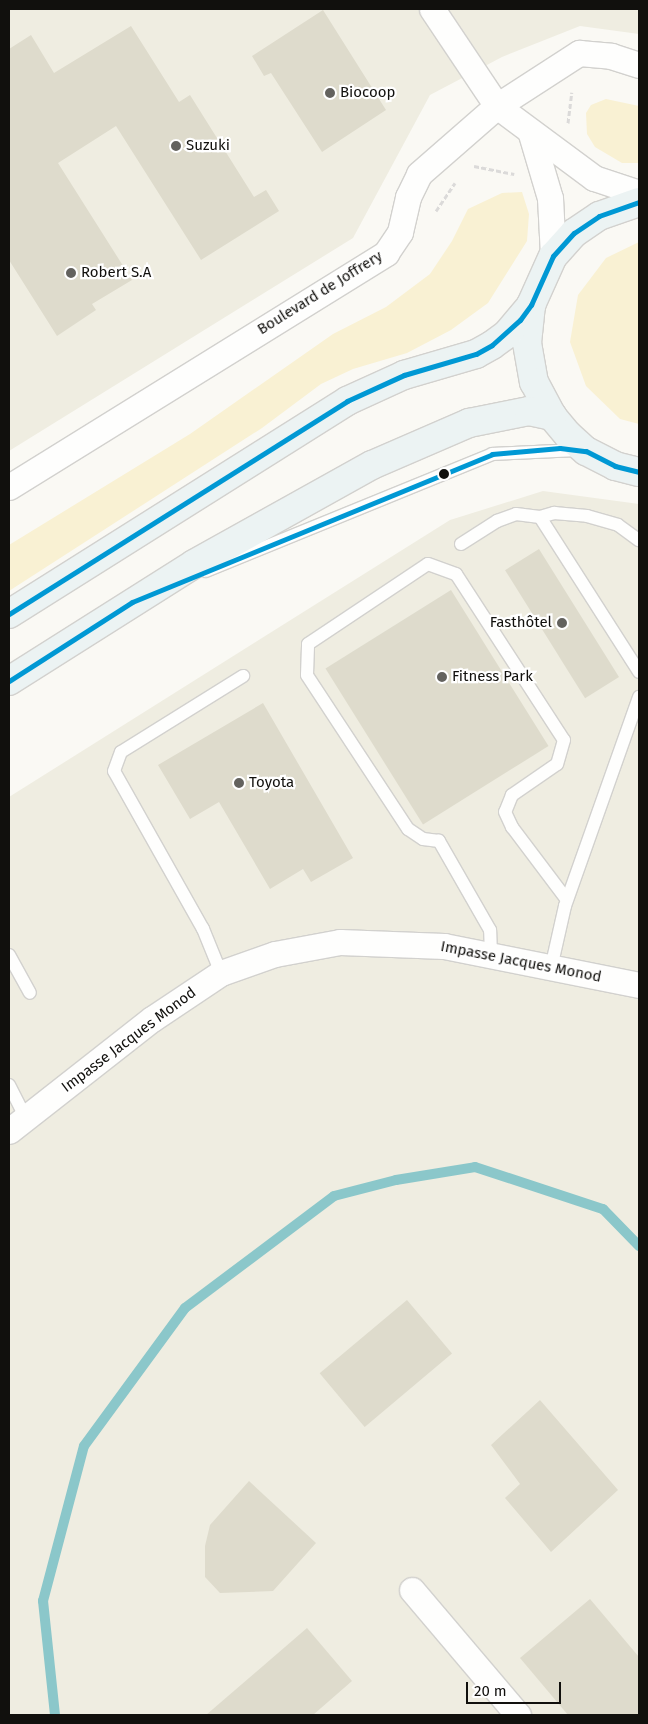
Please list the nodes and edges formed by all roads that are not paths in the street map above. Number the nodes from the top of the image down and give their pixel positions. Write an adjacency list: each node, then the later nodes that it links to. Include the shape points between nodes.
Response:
1 (432, 9): 3 (street)
2 (639, 65): 3 (street, Boulevard de Joffrery, via 611,56 579,53)
3 (497, 106): 4 (street); 12 (street, Boulevard de Joffrery, via 419,174 408,198 400,232 386,253)
4 (532, 134): 5 (street, via 594,178); 7 (street, via 550,198)
5 (639, 193)
6 (639, 202): 7 (main road, via 599,216 574,233)
7 (553, 256): 8 (main road)
8 (531, 305): 9 (main road, via 527,343 534,382); 17 (main road, via 507,334 492,345 476,354 404,375 347,400)
9 (552, 416): 10 (main road); 16 (main road, via 529,412 469,422 372,465)
10 (586, 450): 11 (main road, via 614,466); 16 (lane, via 560,448 492,454)
11 (639, 472)
12 (9, 487)
13 (540, 517): 14 (lane, via 554,513 596,518 618,525); 15 (lane, via 516,514 497,521); 18 (lane)
14 (639, 540)
15 (461, 544)
16 (132, 602): 20 (main road)
17 (9, 614)
18 (639, 672)
19 (243, 676): 26 (lane, via 121,752 114,770 203,930)
20 (9, 681)
21 (639, 696): 22 (lane)
22 (568, 900): 23 (lane, via 512,827 505,812 512,795 557,764 564,740 456,574 428,564 308,644 307,675 408,829 423,839 439,841 490,930); 25 (lane)
23 (491, 955): 25 (street, Impasse Jacques Monod); 26 (street, Impasse Jacques Monod, via 444,946 340,942 274,954)
24 (9, 956): 28 (lane)
25 (551, 968): 27 (street, Impasse Jacques Monod)
26 (221, 973): 30 (street, Impasse Jacques Monod, via 152,1019)
27 (639, 985)
28 (30, 994)
29 (9, 1085): 30 (lane)
30 (17, 1124)
31 (412, 1590): 32 (street)
32 (518, 1715)

